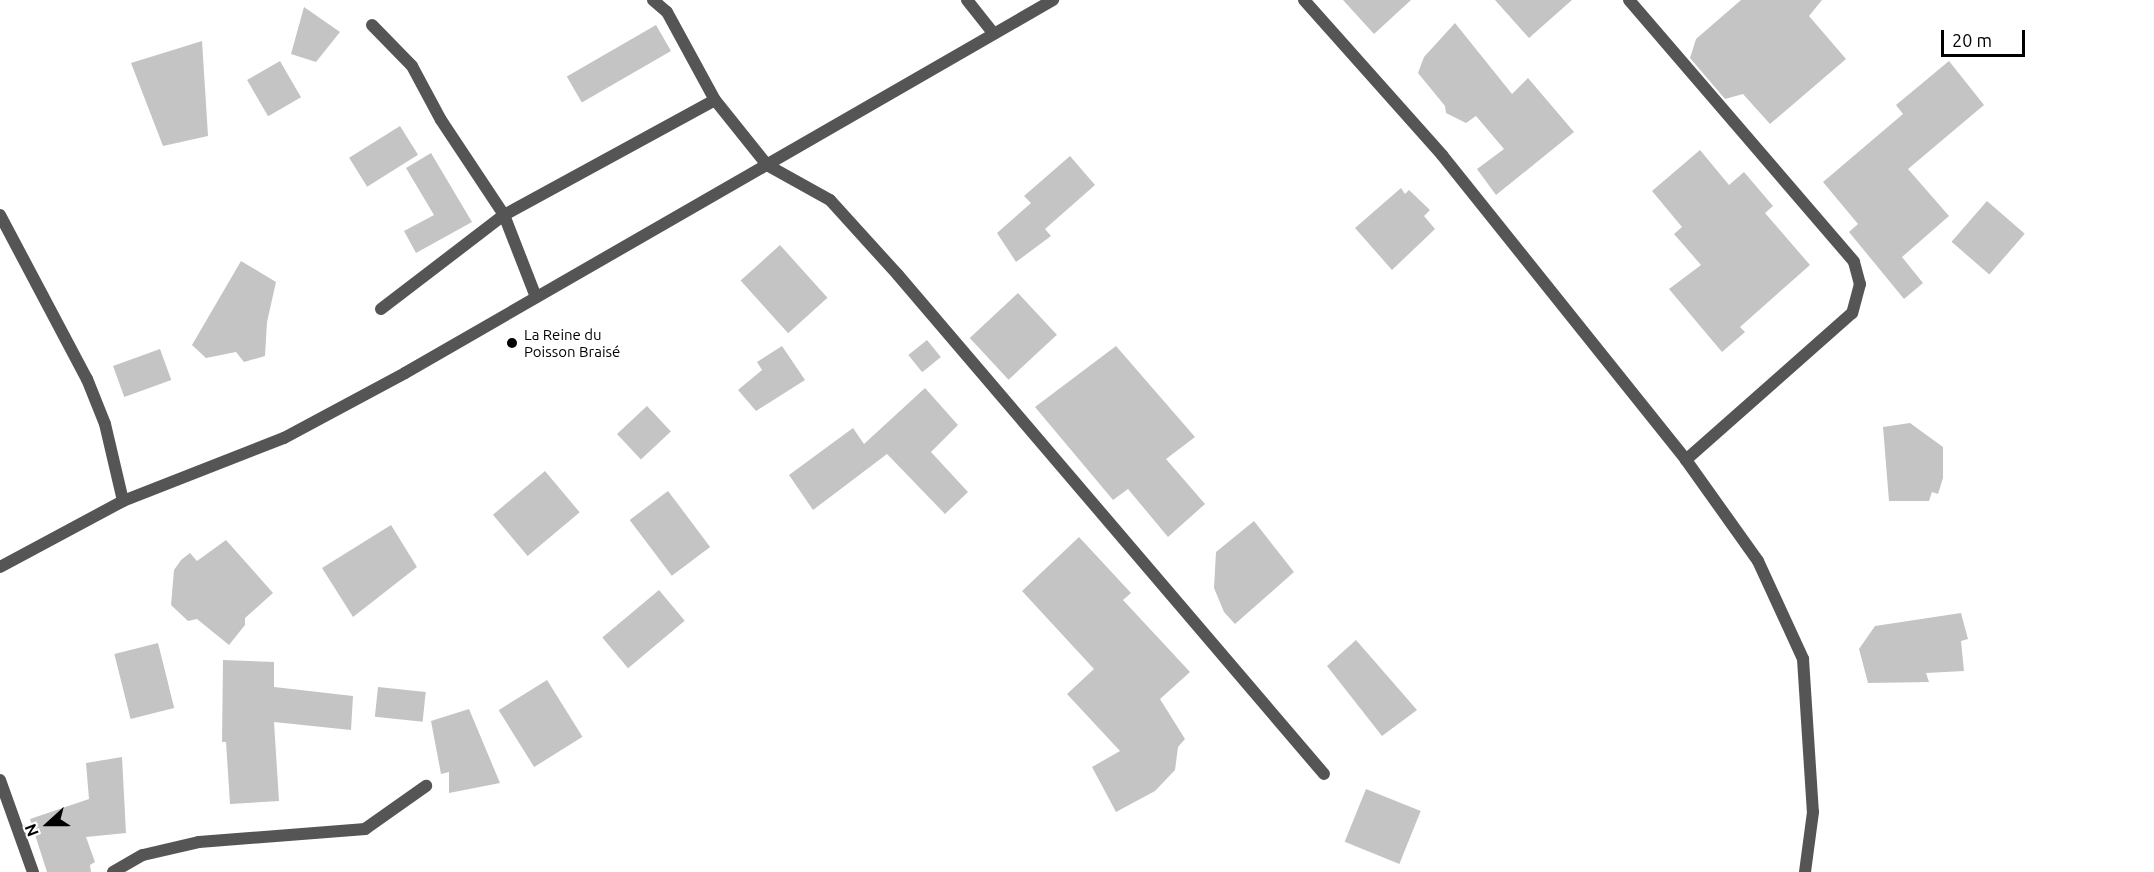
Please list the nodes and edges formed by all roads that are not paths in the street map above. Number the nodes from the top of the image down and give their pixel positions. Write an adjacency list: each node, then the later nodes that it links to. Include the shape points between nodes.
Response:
1 (653, 0): 8 (street, via 667,12)
2 (967, 0): 7 (street)
3 (1053, 0): 7 (street)
4 (1304, 0): 14 (street, via 1442,155)
5 (1629, 0): 14 (street, via 1854,262 1860,284 1852,313)
6 (372, 25): 11 (street, via 412,66 441,120)
7 (994, 34): 9 (street)
8 (715, 100): 9 (street); 11 (street)
9 (767, 165): 12 (street); 17 (street, via 830,200 891,266)
10 (0, 215): 15 (street, via 87,379 105,424)
11 (504, 215): 12 (street); 13 (street)
12 (536, 297): 15 (street, via 284,438)
13 (381, 309)
14 (1686, 460): 22 (street, via 1758,561 1803,659 1813,812)
15 (123, 501): 16 (street)
16 (0, 567)
17 (1324, 774)
18 (0, 780): 20 (street)
19 (426, 786): 21 (street, via 365,829 199,842 143,855)
20 (33, 872)
21 (113, 872)
22 (1805, 872)

